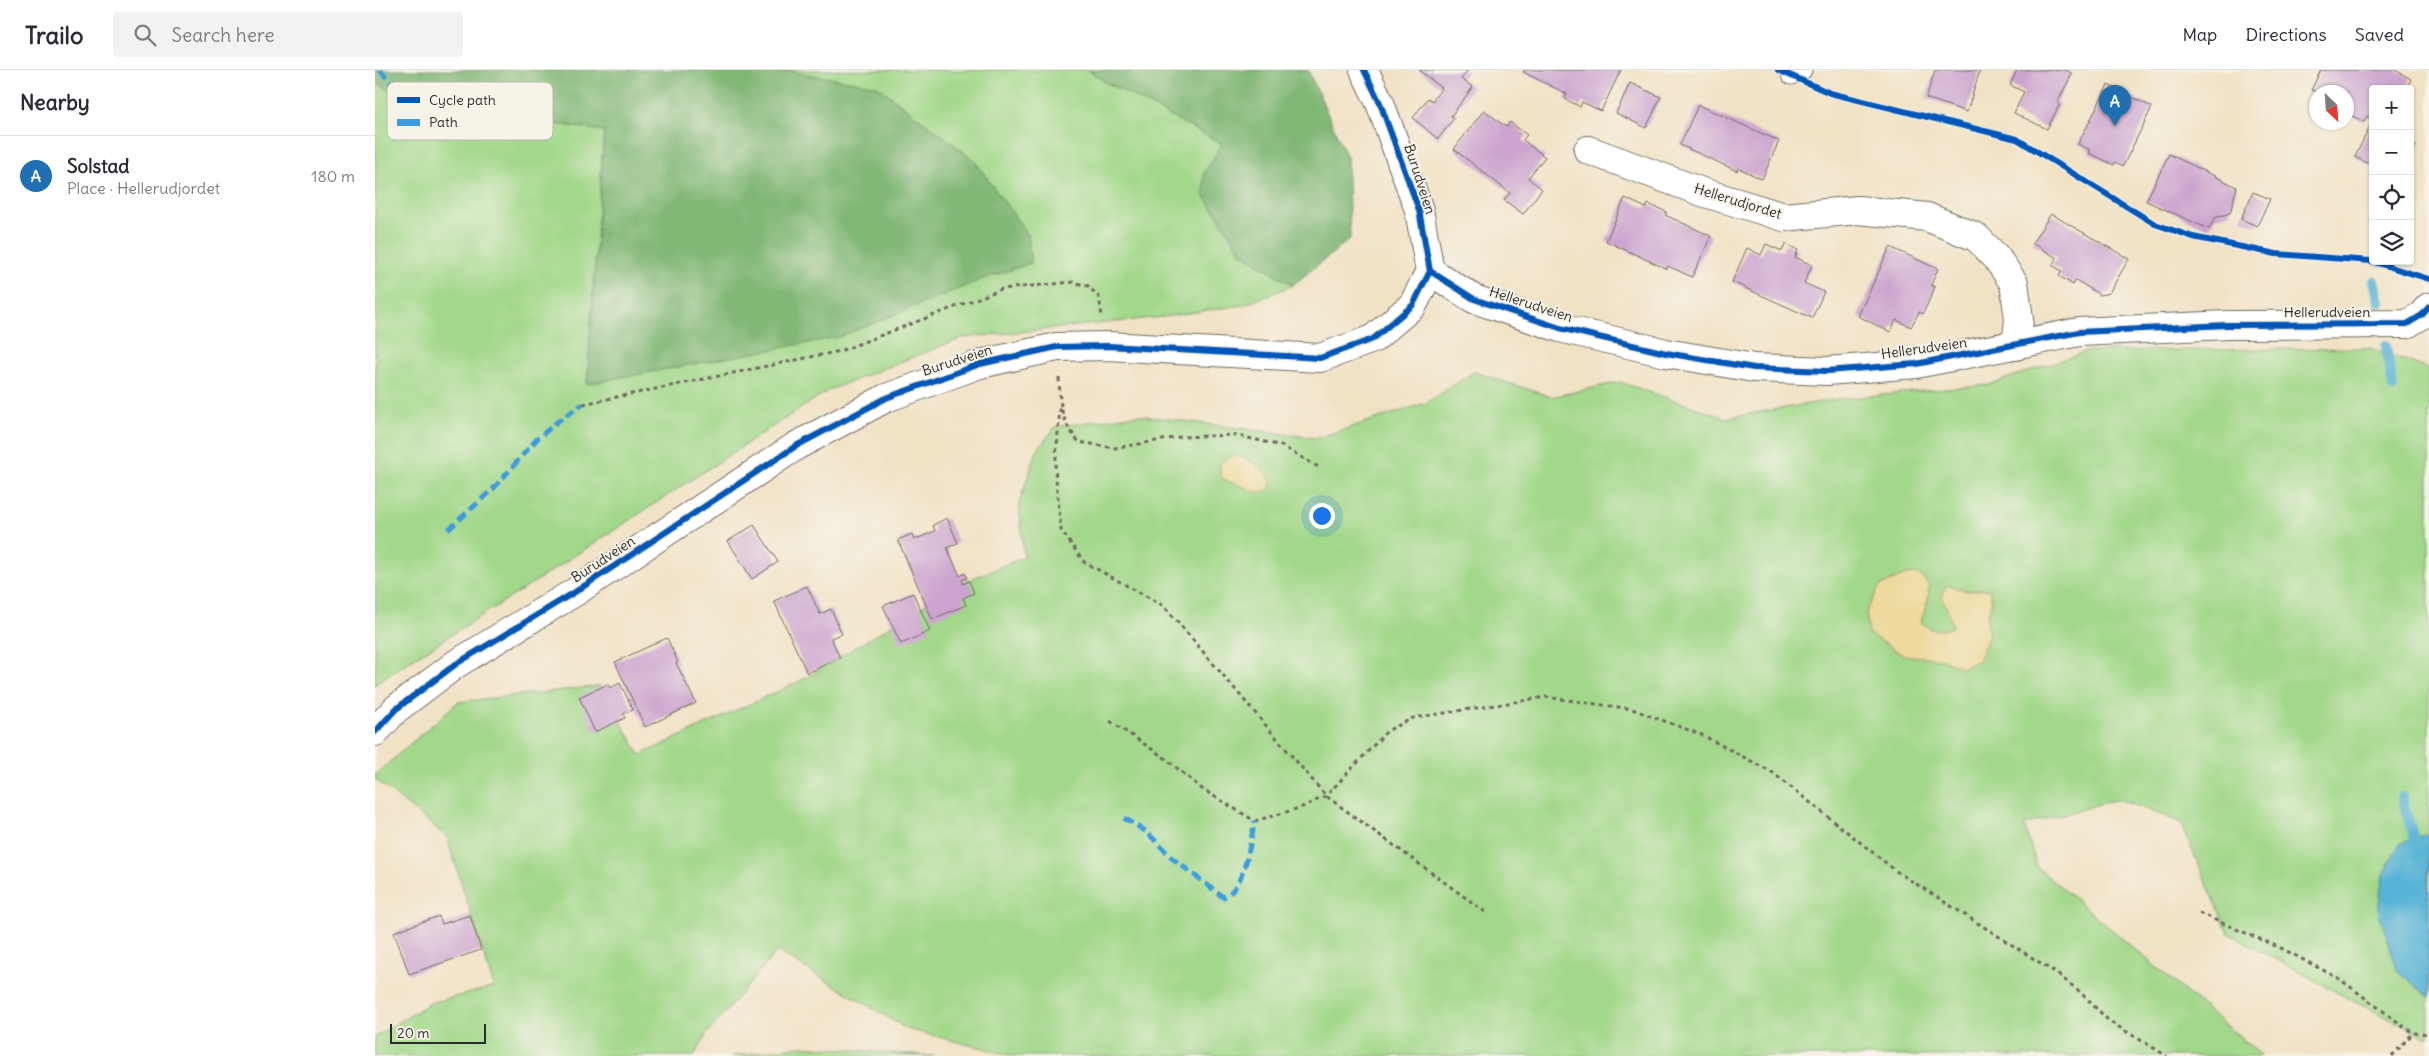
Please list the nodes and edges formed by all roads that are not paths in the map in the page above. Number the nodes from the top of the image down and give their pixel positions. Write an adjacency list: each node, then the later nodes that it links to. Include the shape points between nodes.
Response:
1 (1364, 70): 3 (street, Burudveien, via 1380,103 1419,210)
2 (1588, 150): 5 (street, Hellerudjordet, via 1702,192 1784,217 1858,210 1927,217 1976,237 1997,257 2014,283 2019,319)
3 (1430, 271): 5 (street, Hellerudveien, via 1474,299 1560,328 1666,353 1754,368 1827,371 1916,364); 6 (street, Burudveien, via 1413,305 1373,339 1320,358 1107,346 1057,347 980,364 885,398 796,446 575,592 455,664 396,709)
4 (2429, 307): 5 (street, Hellerudveien, via 2407,324 2227,325 2079,332)
5 (2016, 346)
6 (375, 732)

